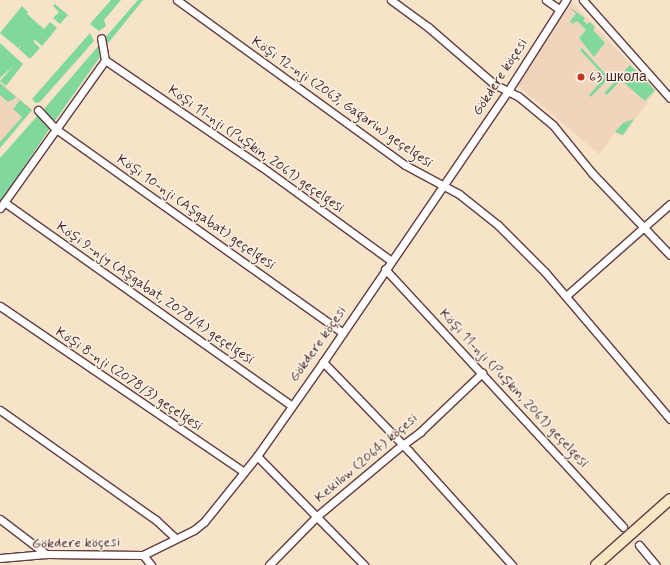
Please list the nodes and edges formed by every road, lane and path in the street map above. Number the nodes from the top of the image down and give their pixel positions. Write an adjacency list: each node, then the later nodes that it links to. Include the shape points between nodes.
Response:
1 (177, 0): 13 (street, Köşi 12-nji (2063, Gagarin) geçelgesi, via 405,165)
2 (391, 0): 9 (street, via 428,27 494,84)
3 (546, 0): 6 (street)
4 (566, 0): 6 (street, Gökdere köçesi)
5 (583, 0): 10 (street)
6 (559, 10): 9 (street, Gökdere köçesi)
7 (101, 38): 8 (street)
8 (106, 60): 12 (street); 18 (street, Köşi 11-nji (Puşkin, 2061) geçelgesi)
9 (508, 91): 13 (street, Gökdere köçesi); 16 (street, via 553,125 592,173)
10 (670, 98)
11 (38, 110): 12 (street, Köşi 10-nji (Aşgabat) geçelgesi)
12 (56, 129): 15 (street); 22 (street, Köşi 10-nji (Aşgabat) geçelgesi)
13 (444, 186): 18 (street, Gökdere köçesi); 20 (street, Köşi 12-nji (2063, Gagarin) geçelgesi, via 477,208 520,244)
14 (670, 204): 16 (street)
15 (2, 205): 25 (street, Köşi 9-njy (Aşgabat, 2078/4) geçelgesi)
16 (644, 227): 17 (street); 20 (street)
17 (670, 255)
18 (390, 260): 19 (street, Gökdere köçesi)
19 (385, 269): 22 (street, Gökdere köçesi); 24 (street, Köşi 11-nji (Puşkin, 2061) geçelgesi)
20 (566, 296): 27 (street, Köşi 12-nji (2063, Gagarin) geçelgesi)
21 (0, 306): 30 (street, Köşi 8-nji (2078/3) geçelgesi)
22 (343, 333): 23 (street, Gökdere köçesi)
23 (323, 362): 25 (street, Gökdere köçesi); 28 (street)
24 (482, 373): 28 (street, Kekilow (2064) köçesi); 34 (street, Köşi 11-nji (Puşkin, 2061) geçelgesi)
25 (291, 405): 29 (street, Gökdere köçesi)
26 (0, 410): 35 (street, via 156,520)
27 (670, 419)
28 (403, 445): 32 (street, Kekilow (2064) köçesi); 43 (street)
29 (257, 456): 30 (street, Gökdere köçesi); 32 (street)
30 (244, 472): 35 (street, Gökdere köçesi, via 204,522 194,530)
31 (670, 498): 44 (main road)
32 (317, 516): 41 (street, Kekilow (2064) köçesi); 42 (street)
33 (0, 519): 37 (street)
34 (624, 526)
35 (175, 538): 38 (street, Gökdere köçesi)
36 (639, 545): 45 (street)
37 (46, 554): 38 (street, Gökdere köçesi); 39 (street, Gökdere köçesi)
38 (143, 555): 40 (street)
39 (0, 558)
40 (151, 565)
41 (269, 565)
42 (364, 565)
43 (512, 565)
44 (596, 565)
45 (656, 565)

